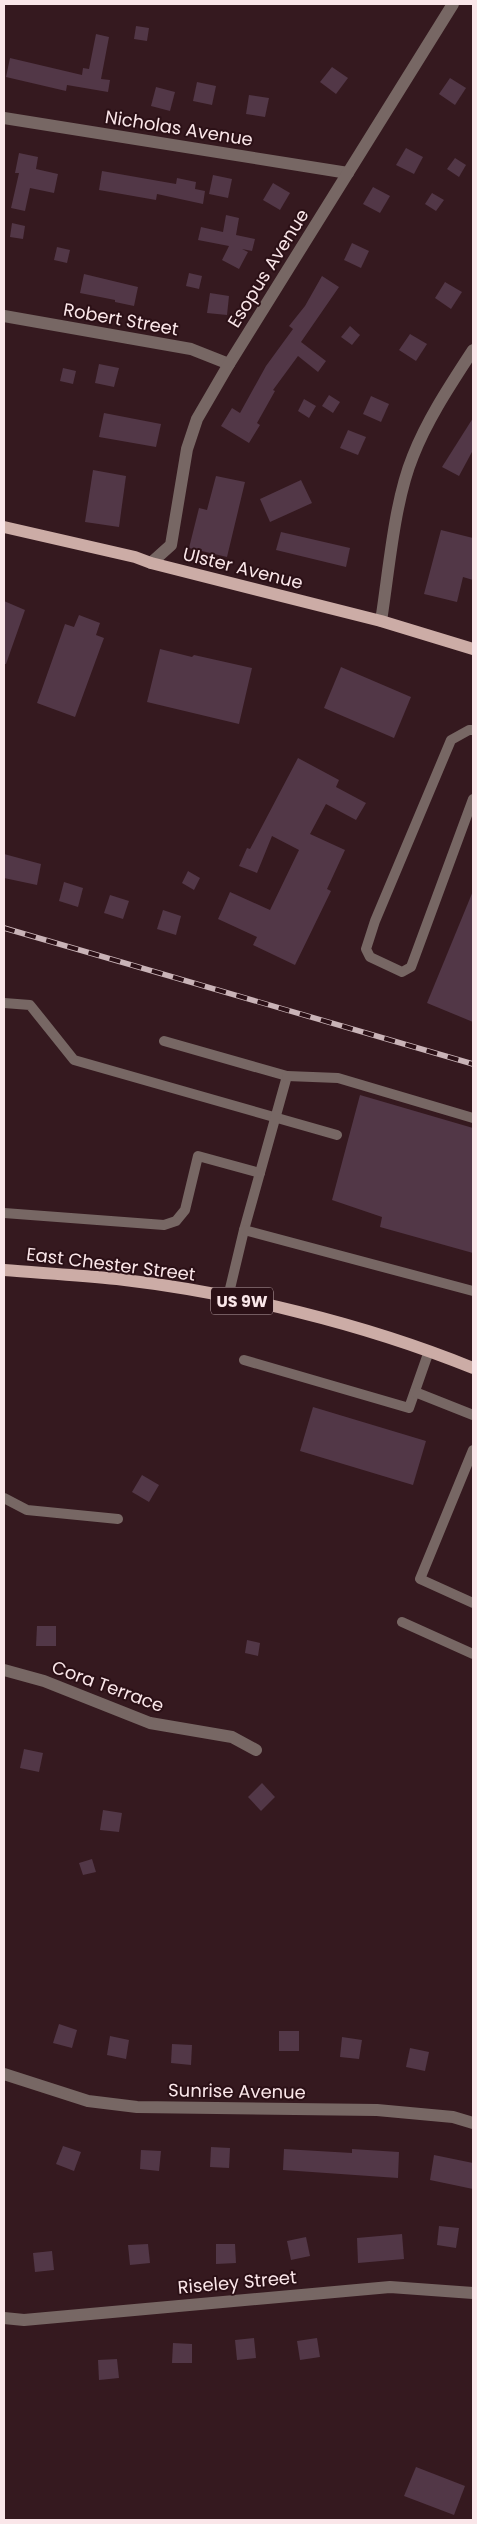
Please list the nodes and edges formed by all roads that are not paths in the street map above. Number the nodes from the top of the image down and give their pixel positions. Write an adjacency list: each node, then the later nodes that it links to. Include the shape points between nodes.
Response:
1 (453, 4): 3 (street, Esopus Avenue)
2 (4, 118): 3 (street, Nicholas Avenue)
3 (348, 173): 6 (street, Esopus Avenue)
4 (4, 316): 6 (street, Robert Street, via 191,349)
5 (473, 350): 9 (street, via 434,411 412,457 403,486)
6 (229, 364): 8 (street, Esopus Avenue, via 197,419 187,449 171,545)
7 (4, 528): 8 (main road, Ulster Avenue)
8 (151, 563): 9 (main road, Ulster Avenue)
9 (381, 621): 10 (main road, Ulster Avenue)
10 (473, 649)
11 (473, 730): 12 (lane, via 451,740 375,921 366,949 370,957 402,972 411,967)
12 (473, 799)
13 (4, 1003): 16 (lane, via 30,1005 74,1060)
14 (164, 1041): 15 (lane)
15 (287, 1076): 16 (lane); 17 (lane, via 338,1078)
16 (275, 1118): 18 (lane); 19 (lane)
17 (473, 1118)
18 (337, 1135)
19 (260, 1173): 20 (lane, via 198,1156 185,1210 176,1221 164,1225); 21 (lane)
20 (4, 1213)
21 (244, 1230): 23 (lane); 24 (lane)
22 (4, 1270): 24 (main road, East Chester Street / US 9W, via 118,1279)
23 (473, 1292)
24 (228, 1297): 25 (main road, East Chester Street / US 9W, via 324,1319)
25 (429, 1351): 27 (main road, East Chester Street / US 9W); 28 (lane)
26 (244, 1360): 28 (lane, via 410,1408)
27 (473, 1368)
28 (415, 1392): 29 (lane)
29 (473, 1415)
30 (473, 1450): 33 (lane, via 420,1579)
31 (4, 1498): 32 (lane, via 27,1510)
32 (118, 1519)
33 (473, 1603)
34 (402, 1622): 35 (lane)
35 (473, 1654)
36 (4, 1670): 37 (street, Cora Terrace, via 44,1681 150,1723 232,1736)
37 (256, 1750)
38 (4, 2074): 39 (street, Sunrise Avenue, via 88,2100 137,2107 377,2110)
39 (473, 2123)
40 (473, 2293): 41 (street, Riseley Street, via 390,2287 24,2320)
41 (4, 2318)

